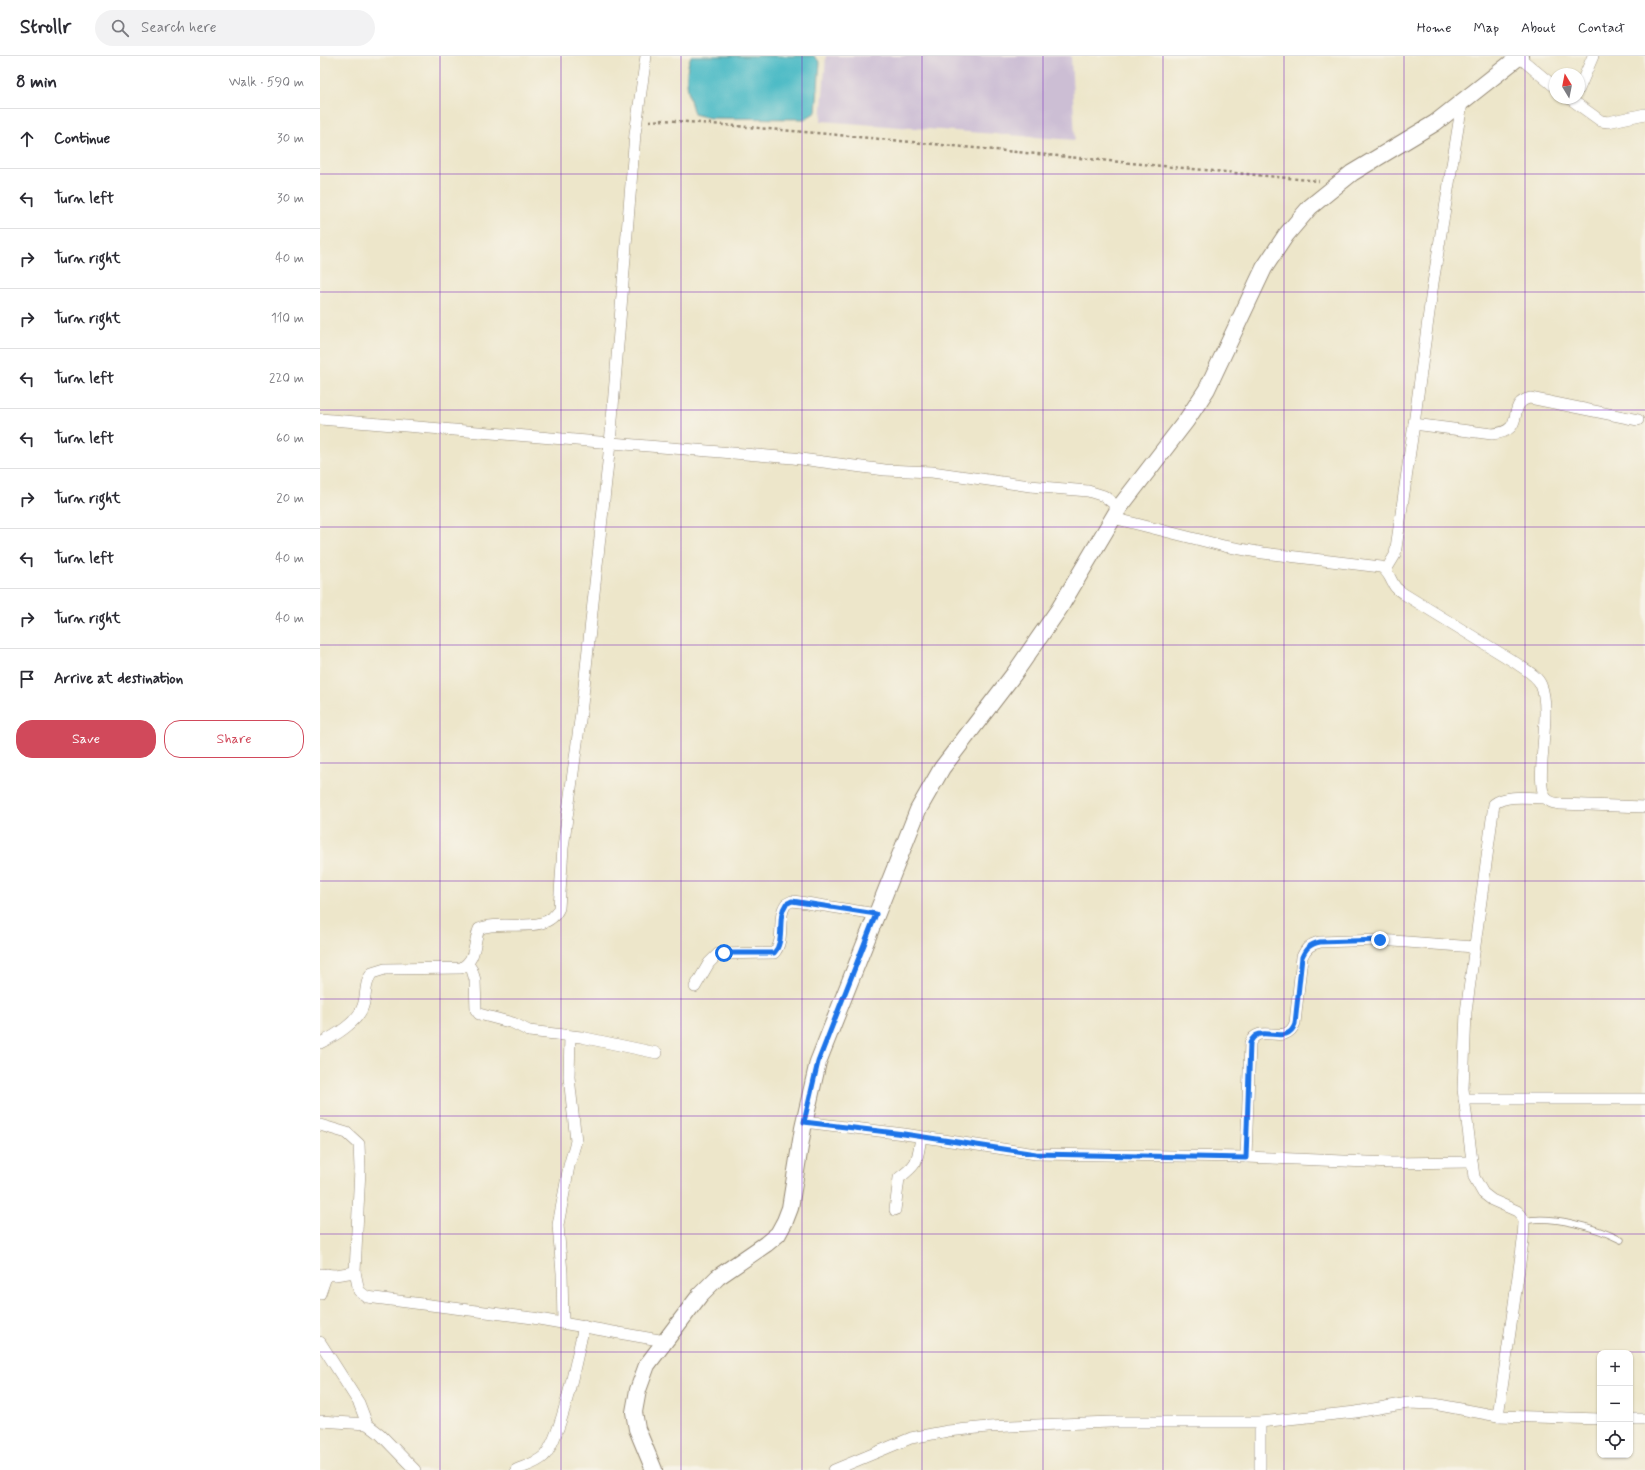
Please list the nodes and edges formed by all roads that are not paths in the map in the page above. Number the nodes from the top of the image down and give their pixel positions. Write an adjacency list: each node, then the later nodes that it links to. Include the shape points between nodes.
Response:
1 (646, 56): 12 (street, via 637,122)
2 (1520, 56): 5 (street); 6 (street)
3 (1593, 56): 4 (street)
4 (1585, 75)
5 (1549, 82)
6 (1462, 103): 11 (street, via 1433,283); 13 (street, via 1435,123 1352,173 1310,206 1264,268 1207,389 1186,421)
7 (1579, 104): 8 (street, via 1601,121 1608,122)
8 (1645, 114)
9 (320, 420): 12 (street)
10 (1638, 420): 11 (street, via 1530,398 1523,400 1519,405 1511,428 1501,433)
11 (1414, 424): 14 (street, via 1395,555)
12 (610, 444): 13 (street, via 793,458 885,470 932,472 1088,492 1104,496); 19 (street, via 559,908 556,915 543,923 487,925 479,929 473,958)
13 (1116, 513): 14 (street, via 1224,546 1263,553 1359,563); 17 (street, via 1055,615 1014,674 942,768 918,810)
14 (1386, 570): 15 (street, via 1394,587 1516,663 1541,684 1545,696 1542,790)
15 (1545, 798): 16 (street, via 1551,803 1560,804); 18 (street, via 1498,800 1494,804)
16 (1645, 807)
17 (876, 914): 20 (street, via 792,901 786,904 782,912 779,944 774,953 718,954 709,963); 26 (street, via 818,1062)
18 (1474, 947): 24 (street, via 1466,1012); 29 (street, via 1380,940 1320,942 1313,943 1306,949 1302,957 1293,1031 1288,1034 1257,1034 1250,1043)
19 (468, 964): 21 (street, via 474,974 476,1010 479,1014 513,1023 529,1031); 22 (street, via 452,969 385,969 372,973 366,984 363,1006 358,1015)
20 (695, 987)
21 (570, 1036): 23 (street); 37 (street, via 569,1077 576,1142 558,1225)
22 (320, 1043)
23 (657, 1053)
24 (1464, 1099): 25 (street); 30 (street)
25 (1645, 1099)
26 (804, 1122): 28 (street); 39 (street, via 790,1208 778,1234 718,1277 685,1313)
27 (320, 1125): 34 (street, via 346,1133 359,1144)
28 (921, 1137): 29 (street, via 1036,1154); 31 (street, via 914,1166 899,1178)
29 (1246, 1158): 30 (street, via 1392,1163)
30 (1471, 1162): 32 (street, via 1474,1177 1483,1194 1517,1211)
31 (895, 1210)
32 (1524, 1221): 33 (lane, via 1567,1223 1602,1231); 41 (street)
33 (1621, 1240)
34 (355, 1272): 35 (street); 37 (street, via 359,1291 367,1298)
35 (324, 1274): 36 (street)
36 (320, 1294)
37 (563, 1323): 38 (street)
38 (584, 1326): 39 (street); 49 (street, via 571,1382 551,1445 542,1457)
39 (665, 1340): 50 (street, via 647,1365 638,1390 634,1412 637,1429)
40 (320, 1342): 47 (street, via 359,1403)
41 (1498, 1416): 42 (street); 46 (street, via 1434,1404 1408,1403 1356,1412)
42 (1597, 1419)
43 (1633, 1419): 44 (street)
44 (1645, 1419)
45 (320, 1421): 47 (street)
46 (1260, 1422): 51 (street, via 1110,1422 948,1431 911,1438); 52 (street)
47 (367, 1424): 48 (street)
48 (415, 1470)
49 (516, 1470)
50 (654, 1470)
51 (834, 1470)
52 (1260, 1470)

